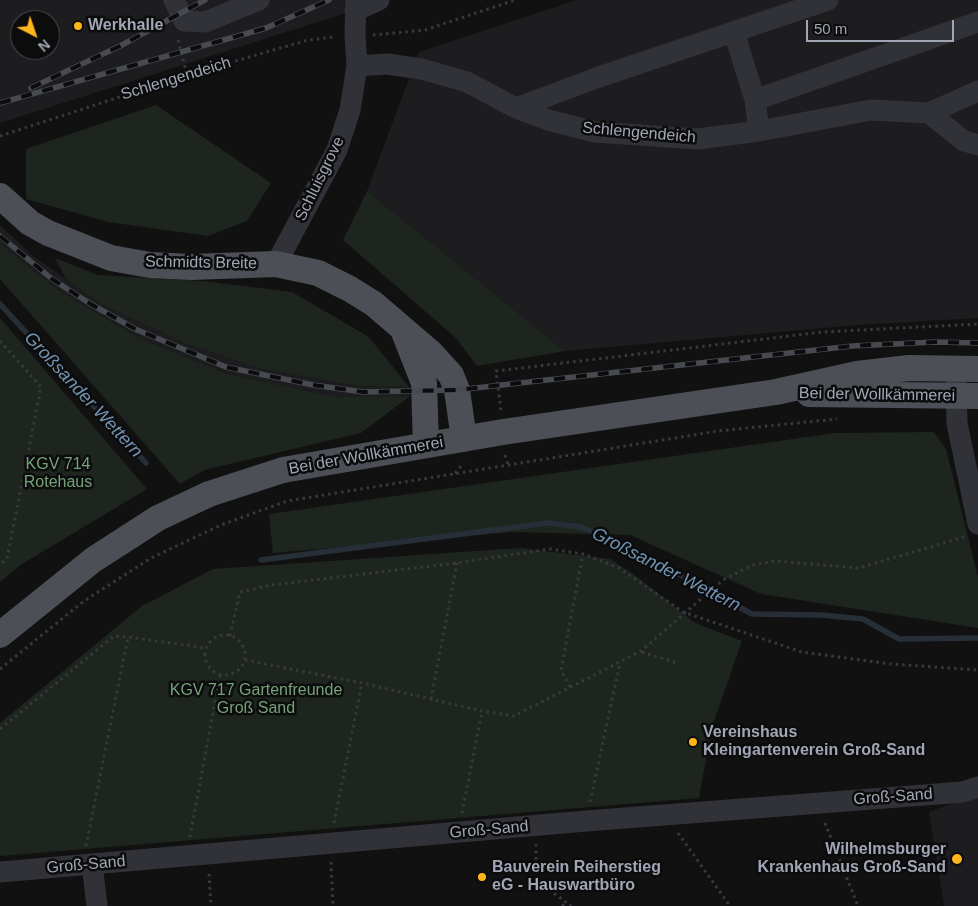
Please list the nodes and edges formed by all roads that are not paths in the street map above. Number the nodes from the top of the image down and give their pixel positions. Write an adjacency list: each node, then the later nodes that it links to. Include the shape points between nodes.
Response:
1 (174, 0): 2 (street, via 184,21 205,22)
2 (259, 0)
3 (379, 0): 5 (street)
4 (828, 0): 6 (street)
5 (356, 6): 9 (street, Schluisgrove)
6 (772, 9): 8 (street)
7 (978, 22): 11 (street)
8 (734, 32): 11 (street); 12 (street)
9 (357, 66): 12 (street, Schlengendeich, via 386,64 422,69 467,82); 17 (street, Schluisgrove, via 350,110 337,150)
10 (978, 91): 13 (street)
11 (754, 100): 14 (street)
12 (516, 108): 14 (street, Schlengendeich, via 595,132 634,136 698,139)
13 (929, 113): 14 (street, Schlengendeich, via 871,110); 15 (street, via 964,141)
14 (759, 131)
15 (978, 145)
16 (0, 196): 17 (main road, Schmidts Breite, via 30,223 111,258 158,265)
17 (276, 264): 18 (main road, Schmidts Breite, via 302,269 336,282 374,304)
18 (403, 329): 22 (main road, Schmidts Breite, via 451,375 458,390); 23 (main road, Schmidts Breite, via 424,382)
19 (967, 368): 20 (main road, Bei der Wollkämmerei, via 908,368 857,374); 21 (street)
20 (776, 392): 21 (main road, Bei der Wollkämmerei); 22 (main road, Bei der Wollkämmerei)
21 (967, 396): 24 (street, via 957,423)
22 (464, 439): 23 (main road, Bei der Wollkämmerei)
23 (426, 445): 25 (main road, Bei der Wollkämmerei, via 283,470 209,494 158,518 92,560)
24 (974, 530)
25 (0, 635)
26 (978, 787): 27 (street, Groß-Sand, via 963,792)
27 (88, 865): 28 (street, Groß-Sand); 29 (street)
28 (0, 872)
29 (97, 906)

